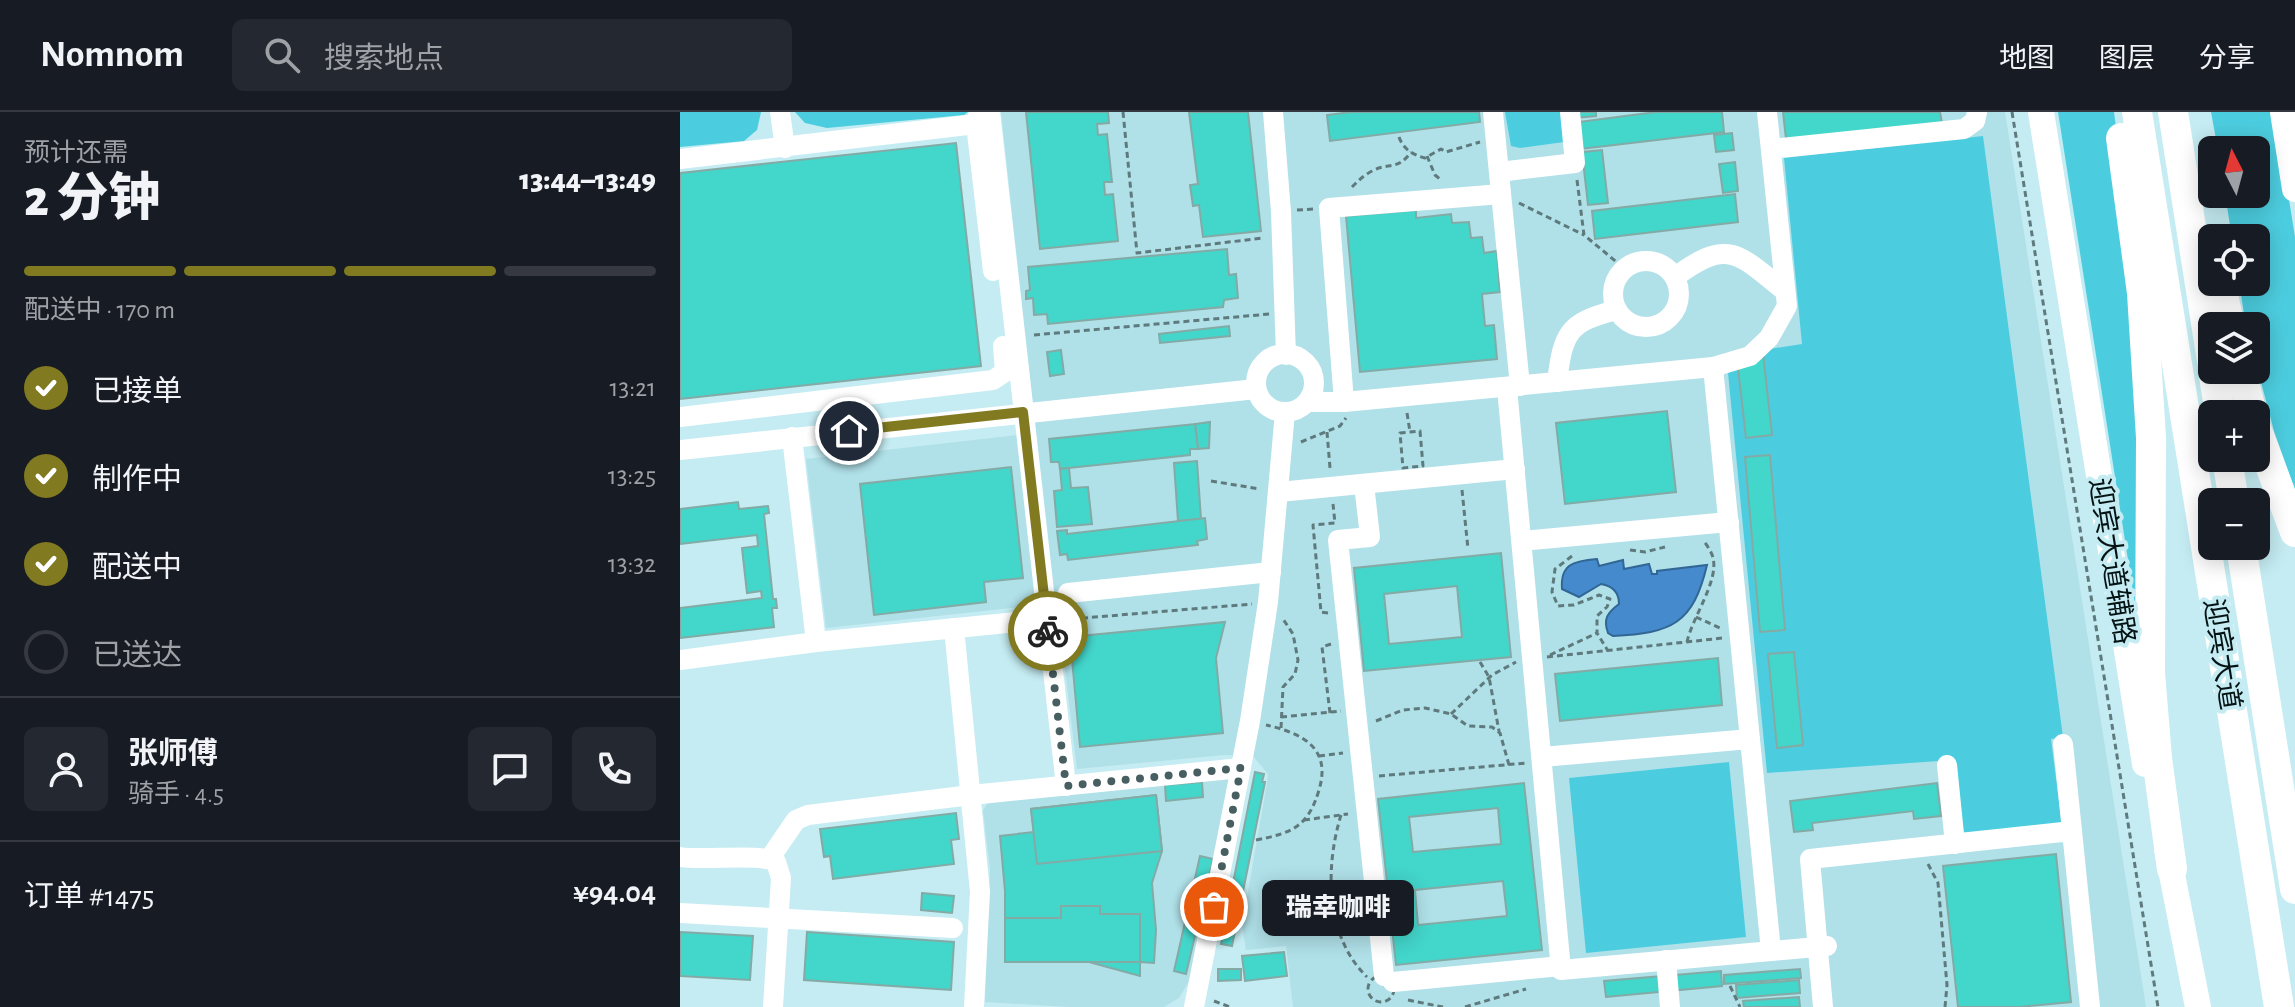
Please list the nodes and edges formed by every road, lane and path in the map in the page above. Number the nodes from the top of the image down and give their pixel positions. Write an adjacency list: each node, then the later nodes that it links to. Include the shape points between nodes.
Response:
1 (780, 112): 18 (street)
2 (1123, 112): 33 (path, via 1137,253)
3 (1273, 112): 30 (street)
4 (1493, 112): 17 (street)
5 (1570, 112): 23 (street)
6 (1767, 112): 19 (street)
7 (1977, 112): 19 (street, via 1964,129)
8 (2012, 112): 133 (path)
9 (2041, 112): 111 (main road, 迎宾大道辅路, via 2147,775)
10 (2117, 112): 111 (highway, via 2142,293 2151,438 2150,673)
11 (2137, 112): 136 (highway, 迎宾大道)
12 (2173, 112): 39 (highway)
13 (2192, 112): 31 (highway)
14 (2283, 112): 26 (main road)
15 (982, 116): 18 (street); 48 (street); 50 (street, via 1002,376)
16 (1399, 137): 20 (path)
17 (1496, 140): 21 (path); 24 (street)
18 (785, 148): 22 (street)
19 (1771, 149): 36 (street)
20 (1411, 152): 21 (path); 27 (path, via 1392,167 1374,169)
21 (1427, 156): 25 (path)
22 (680, 159)
23 (1575, 163): 24 (street); 32 (path)
24 (1499, 172): 28 (street)
25 (1443, 183)
26 (2295, 189)
27 (1348, 191)
28 (1501, 194): 29 (street); 32 (path); 44 (street)
29 (1329, 208): 30 (path); 47 (street)
30 (1281, 212): 33 (street)
31 (2210, 224)
32 (1584, 235): 34 (path)
33 (1282, 236): 38 (street)
34 (1625, 269): 35 (street, via 1646,261 1667,268); 37 (street, via 1613,288)
35 (1675, 277): 36 (street, via 1698,259 1722,253 1737,256); 37 (street, via 1680,297 1663,323 1632,325)
36 (1785, 291): 42 (street, via 1787,306 1769,338 1750,356)
37 (1617, 310): 43 (street, via 1591,316 1568,336 1561,348)
38 (1285, 312): 40 (path); 41 (street)
39 (2204, 312)
40 (1032, 335)
41 (1286, 355): 45 (street, via 1263,365); 46 (street, via 1309,368 1314,385)
42 (1713, 367): 43 (street); 60 (street)
43 (1557, 382): 44 (street)
44 (1514, 387): 47 (street); 55 (street)
45 (1256, 389): 48 (street); 49 (street, via 1270,408)
46 (1307, 402): 47 (street); 49 (street)
47 (1344, 402)
48 (1023, 412): 52 (street); 73 (street)
49 (1285, 412): 59 (street)
50 (680, 417)
51 (1400, 433): 51 (path, via 1420,431 1423,466 1403,468)
52 (792, 437): 53 (street); 78 (street)
53 (680, 450)
54 (2270, 465): 61 (highway)
55 (1515, 469): 56 (street); 63 (street)
56 (1461, 474): 58 (street); 65 (path)
57 (1211, 481): 59 (path)
58 (1364, 484): 59 (street); 85 (street, via 1370,537 1338,540)
59 (1279, 492): 69 (street)
60 (1729, 522): 63 (street); 77 (street)
61 (2295, 532)
62 (1692, 540): 72 (path, via 1704,541 1713,557 1713,573)
63 (1522, 541): 81 (street)
64 (1674, 544): 66 (path, via 1645,552)
65 (1468, 549)
66 (1624, 549)
67 (1581, 551): 76 (path, via 1555,569 1552,592 1558,606 1599,595 1610,599 1597,616)
68 (2243, 560): 112 (highway, 迎宾大道)
69 (1271, 572): 70 (street); 71 (street)
70 (1068, 593)
71 (1268, 602): 74 (path); 87 (path, via 1297,645 1295,674 1283,687); 88 (street)
72 (1695, 617): 77 (path); 79 (path)
73 (1047, 619): 75 (street); 100 (street)
74 (1072, 619)
75 (954, 628): 78 (street); 101 (street)
76 (1597, 633): 80 (path); 80 (path, via 1546,657)
77 (1740, 636): 79 (path); 91 (street)
78 (816, 642): 82 (street)
79 (1687, 642): 80 (path)
80 (1608, 651)
81 (1532, 658): 84 (path, via 1512,662); 95 (street)
82 (680, 660)
83 (1480, 662): 84 (path)
84 (1489, 677): 86 (path); 90 (path)
85 (1356, 710): 87 (path); 92 (street)
86 (1451, 714): 90 (path, via 1468,726 1492,727); 92 (path, via 1403,710 1380,718)
87 (1281, 717): 89 (path)
88 (1250, 721): 89 (path); 98 (street)
89 (1281, 728): 94 (path, via 1293,731)
90 (1500, 733): 96 (path)
91 (1750, 739): 95 (street); 118 (street)
92 (1359, 744): 94 (path); 99 (street)
93 (2063, 744): 105 (street)
94 (1319, 756): 104 (path, via 1324,775 1312,813)
95 (1542, 760): 96 (path); 120 (street)
96 (1509, 765): 99 (path)
97 (1947, 765): 107 (street)
98 (1241, 768): 100 (street); 123 (street)
99 (1363, 777): 102 (street)
100 (1066, 786): 101 (street)
101 (971, 795): 110 (street, via 808,815 796,820); 125 (street, via 980,892)
102 (1366, 812): 103 (path); 121 (street)
103 (1341, 815): 104 (path); 121 (path, via 1333,839 1331,901 1358,968)
104 (1304, 820): 106 (path, via 1282,835)
105 (2072, 831): 107 (street); 132 (street)
106 (1256, 840)
107 (1955, 844): 108 (street)
108 (1916, 848): 117 (street, via 1810,859); 131 (path, via 1938,883)
109 (680, 857): 110 (street)
110 (770, 858): 114 (street, via 780,869)
111 (2172, 869): 116 (main road, 迎宾大道辅路)
112 (2295, 889)
113 (680, 913): 114 (street)
114 (778, 918): 115 (street); 124 (street)
115 (953, 928)
116 (2185, 933): 134 (main road); 135 (main road, 迎宾大道辅路)
117 (1822, 946): 118 (street); 130 (street)
118 (1771, 951): 119 (street)
119 (1666, 960): 120 (street); 128 (street)
120 (1561, 966): 121 (street); 127 (path, via 1510,996)
121 (1385, 983): 126 (path)
122 (1730, 986): 129 (path)
123 (1197, 1001)
124 (773, 1007)
125 (974, 1007)
126 (1443, 1007)
127 (1465, 1007)
128 (1670, 1007)
129 (1740, 1007)
130 (1823, 1007)
131 (1945, 1007)
132 (2090, 1007)
133 (2158, 1007)
134 (2179, 1007)
135 (2198, 1007)
136 (2279, 1007)

